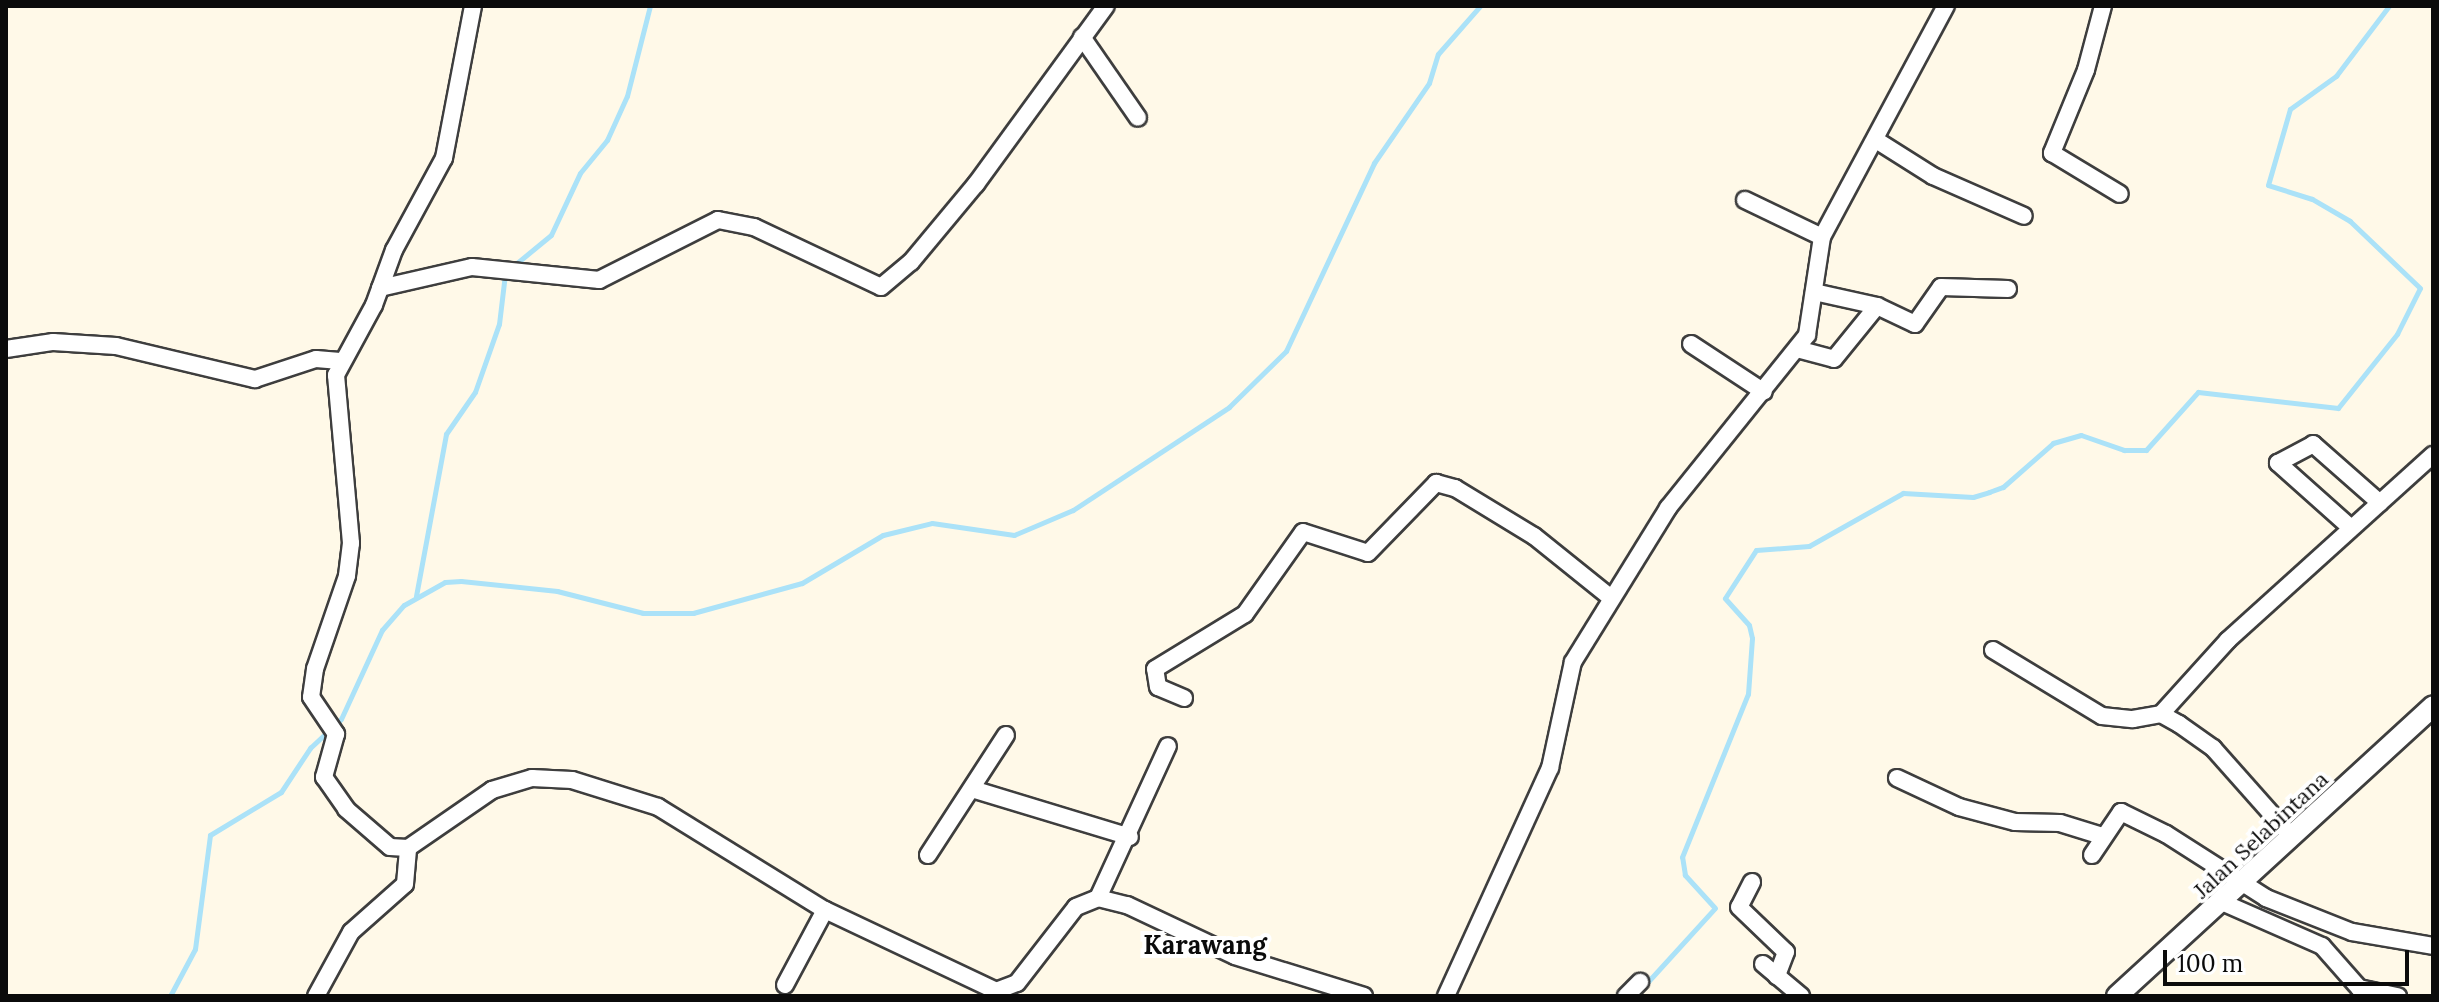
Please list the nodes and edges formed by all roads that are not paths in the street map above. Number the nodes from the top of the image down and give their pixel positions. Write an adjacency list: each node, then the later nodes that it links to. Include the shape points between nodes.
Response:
1 (473, 6): 12 (street, via 444,158 394,250)
2 (1106, 6): 5 (street)
3 (2103, 6): 8 (street, via 2086,70 2052,153)
4 (1943, 7): 7 (street)
5 (1082, 37): 6 (street); 12 (street, via 976,184 911,262 881,287 754,227 718,220 599,280 457,268)
6 (1138, 118)
7 (1876, 140): 10 (street, via 1933,176); 11 (street)
8 (2120, 194)
9 (1745, 200): 11 (street)
10 (2024, 216)
11 (1822, 237): 14 (street)
12 (380, 288): 19 (street, via 363,329)
13 (2008, 289): 15 (street, via 1941,287 1912,324)
14 (1814, 292): 15 (street); 18 (street, via 1810,327)
15 (1877, 306): 18 (street, via 1836,358)
16 (1691, 344): 20 (street)
17 (6, 349): 19 (street, via 53,342 116,346 255,379 316,359)
18 (1797, 349): 20 (street)
19 (340, 361): 36 (street, via 335,382 351,543 311,697 336,734 325,765 327,784 378,839 390,847)
20 (1764, 392): 24 (street, via 1668,508)
21 (2433, 455): 22 (street)
22 (2380, 503): 23 (street); 23 (street, via 2313,444 2278,463)
23 (2351, 528): 28 (street, via 2195,672)
24 (1610, 597): 26 (street, via 1534,536 1455,488 1436,483 1368,553 1308,532 1299,536 1245,614 1155,669 1158,687); 52 (street, via 1566,680 1550,768)
25 (1993, 650): 28 (street, via 2102,716 2133,719)
26 (1184, 698)
27 (2433, 706): 35 (street, Jalan Selabintana)
28 (2161, 714): 35 (street, via 2213,748)
29 (1006, 735): 32 (street)
30 (1168, 746): 34 (street)
31 (1897, 778): 33 (street, via 1959,807 2026,824 2064,824)
32 (972, 789): 34 (street); 37 (street)
33 (2102, 836): 38 (street); 40 (street, via 2118,813 2126,814 2205,857)
34 (1130, 837): 41 (street)
35 (2292, 837): 40 (street, Jalan Selabintana)
36 (408, 848): 43 (street, via 492,790 532,778 572,780 669,813); 50 (street, via 405,884 351,932)
37 (928, 855)
38 (2092, 855)
39 (1752, 882): 46 (street, via 1739,907 1787,953)
40 (2243, 885): 42 (street, Jalan Selabintana); 44 (street, via 2352,932)
41 (1098, 898): 49 (street, via 1076,907 1021,979); 51 (street, via 1127,905 1235,956)
42 (2224, 903): 55 (street, Jalan Selabintana); 56 (street, via 2322,946 2359,988)
43 (825, 910): 48 (street); 49 (street)
44 (2433, 946)
45 (1763, 964): 46 (street)
46 (1777, 976): 54 (street)
47 (1640, 982): 53 (street)
48 (785, 985)
49 (999, 994)
50 (316, 996)
51 (1364, 996)
52 (1446, 996)
53 (1626, 996)
54 (1801, 996)
55 (2117, 996)
56 (2398, 996)

